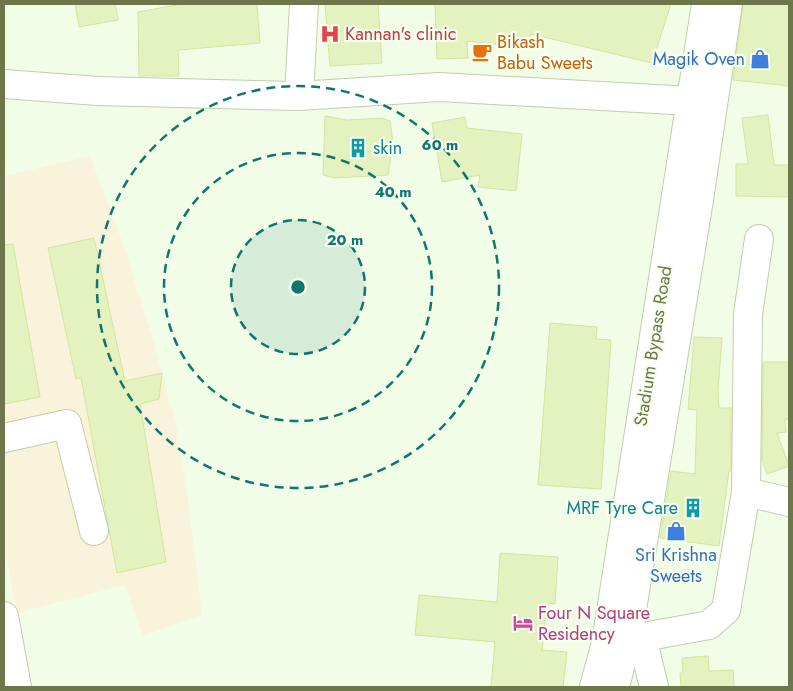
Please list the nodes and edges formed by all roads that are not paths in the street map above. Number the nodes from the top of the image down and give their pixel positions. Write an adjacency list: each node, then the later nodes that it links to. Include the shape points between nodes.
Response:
1 (304, 4): 5 (street)
2 (706, 4): 6 (street, Stadium Bypass Road)
3 (728, 4): 6 (street, Stadium Bypass Road)
4 (4, 84): 5 (street, via 98,91)
5 (299, 96): 6 (street, via 438,86)
6 (702, 103): 13 (street, Stadium Bypass Road); 15 (street, Stadium Bypass Road, via 606,643)
7 (759, 239): 9 (street, via 748,314)
8 (4, 438): 11 (street, via 67,424)
9 (746, 492): 10 (street); 13 (street, via 726,610 709,625)
10 (789, 502)
11 (94, 532)
12 (4, 616): 14 (street)
13 (635, 638): 16 (street, Stadium Bypass Road); 17 (street)
14 (17, 687)
15 (594, 687)
16 (615, 687)
17 (654, 687)

